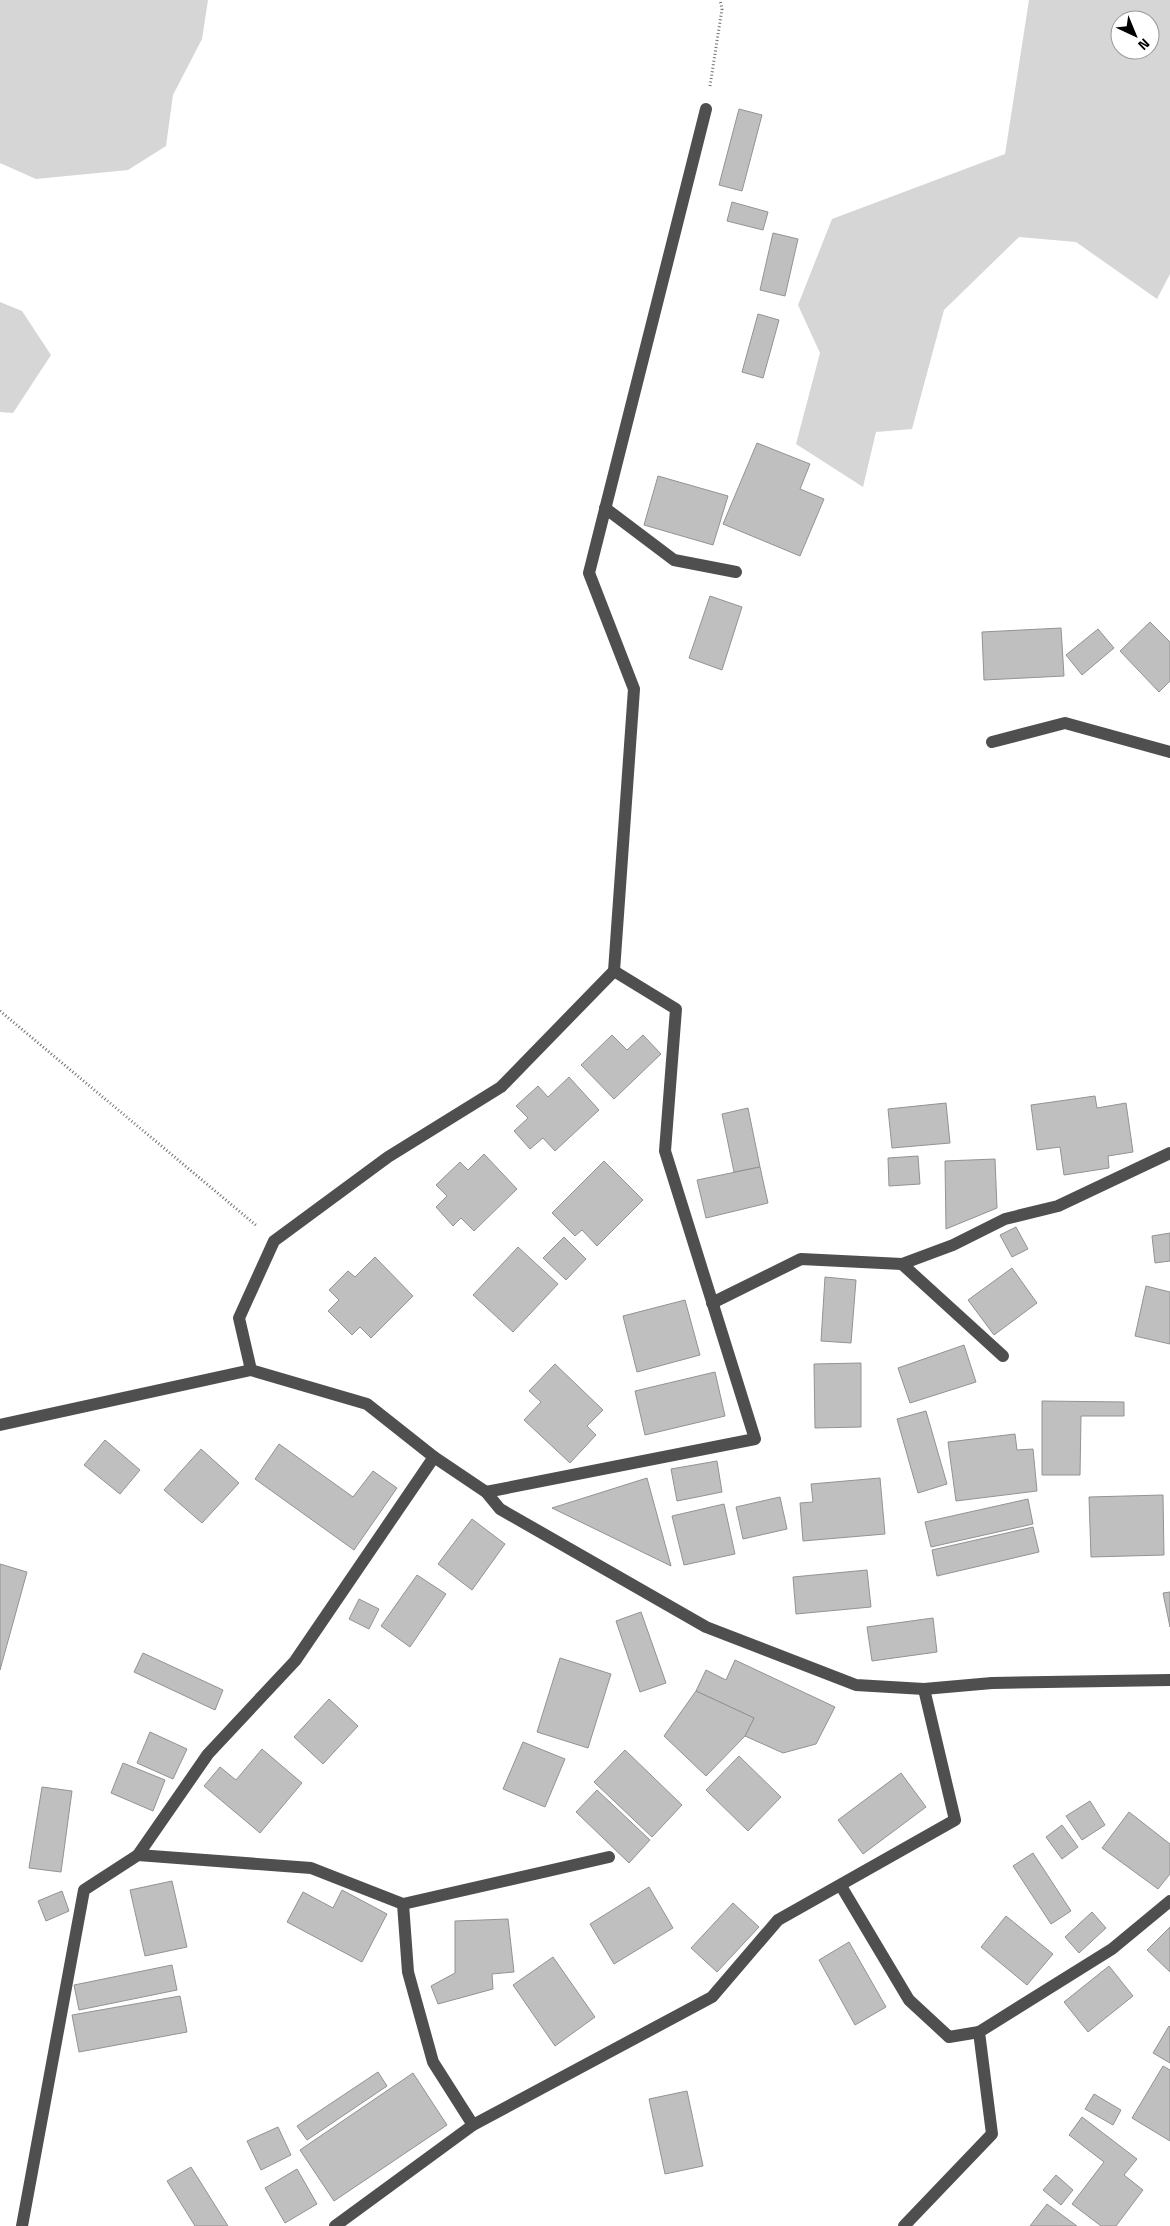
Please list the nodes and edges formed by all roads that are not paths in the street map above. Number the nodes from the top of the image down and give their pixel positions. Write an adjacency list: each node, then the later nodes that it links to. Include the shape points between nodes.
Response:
1 (706, 109): 2 (street)
2 (605, 508): 3 (street, via 674,560); 6 (street, via 589,573 634,689)
3 (736, 572)
4 (992, 742): 5 (street, via 1065,723)
5 (1170, 752)
6 (614, 971): 9 (street, via 676,1009 665,1151); 11 (street, via 501,1087 388,1157 274,1241 239,1318)
7 (1170, 1153): 8 (street, via 1058,1206 1005,1219 953,1245)
8 (902, 1264): 9 (street, via 801,1259); 10 (street)
9 (712, 1303): 14 (street, via 755,1439)
10 (1003, 1356)
11 (251, 1370): 12 (street); 13 (street, via 367,1404)
12 (0, 1425)
13 (434, 1457): 14 (street); 17 (street, via 295,1661 208,1754)
14 (486, 1492): 16 (street, via 500,1509 706,1627 856,1685)
15 (1170, 1680): 16 (street, via 992,1683)
16 (924, 1689): 19 (street, via 954,1820)
17 (138, 1855): 21 (street, via 312,1868); 24 (street, via 84,1890)
18 (609, 1857): 21 (street)
19 (841, 1886): 22 (street, via 908,2000 949,2037); 23 (street, via 778,1920 712,1997)
20 (1170, 1901): 22 (street, via 1112,1949)
21 (403, 1904): 23 (street, via 408,1972 433,2062)
22 (979, 2032): 26 (street, via 992,2134)
23 (472, 2125): 25 (street)
24 (22, 2226)
25 (335, 2226)
26 (904, 2226)

